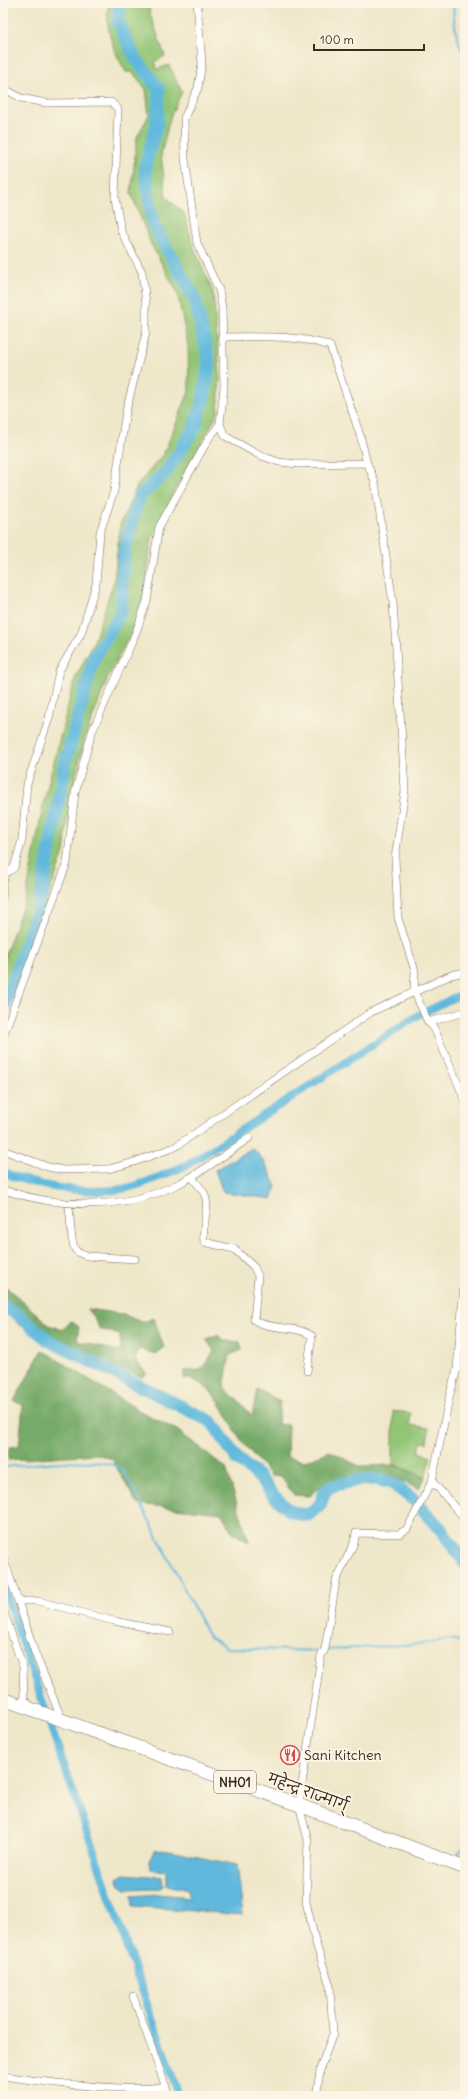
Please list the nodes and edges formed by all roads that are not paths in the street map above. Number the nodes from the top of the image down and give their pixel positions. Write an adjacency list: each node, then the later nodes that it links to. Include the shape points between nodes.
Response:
1 (197, 3): 3 (street, via 202,63 198,88 184,118 185,159 197,244 220,290)
2 (3, 88): 6 (street, via 21,98 46,103 111,102 118,110 115,198 121,231 142,272 146,303 146,333 126,411 114,491 100,532 96,584 81,634 59,671 50,718 28,784 22,840 14,868)
3 (222, 337): 4 (street, via 224,387); 5 (street, via 276,337 321,342 330,346)
4 (220, 424): 5 (street, via 225,436 259,455 279,462); 11 (street, via 209,438 159,528 147,601 135,635 92,732 77,786 67,863)
5 (367, 463): 8 (street, via 374,482 393,603 404,791 394,858 395,888 398,918 415,971)
6 (3, 875)
7 (465, 972): 8 (street, via 451,975)
8 (416, 994): 10 (street); 14 (street, via 371,1012 175,1147 109,1169 63,1170)
9 (465, 1012): 10 (street)
10 (428, 1022): 12 (street, via 434,1028)
11 (3, 1036)
12 (465, 1100)
13 (249, 1138): 15 (street)
14 (3, 1150)
15 (192, 1177): 17 (street, via 141,1197 107,1204); 20 (street, via 202,1189 206,1200 204,1242 234,1249 254,1267 258,1276 254,1320 312,1336)
16 (3, 1190): 17 (street)
17 (68, 1204): 18 (street, via 73,1242 79,1253 86,1256)
18 (135, 1259)
19 (465, 1274): 21 (street, via 458,1369 450,1394)
20 (307, 1371)
21 (432, 1481): 22 (street); 30 (street, via 407,1529 399,1534 356,1533 336,1581 325,1649 321,1656)
22 (465, 1519)
23 (3, 1557): 24 (street)
24 (18, 1601): 26 (street, via 38,1601 114,1621); 29 (street, via 35,1653)
25 (3, 1610): 28 (street, via 23,1667 24,1699)
26 (170, 1632)
27 (3, 1698): 28 (highway, महेन्द्र राज्मार्ग् / NH01)
28 (33, 1709): 29 (highway, महेन्द्र राज्मार्ग् / NH01)
29 (62, 1720): 30 (highway, महेन्द्र राज्मार्ग् / NH01)
30 (299, 1805): 31 (highway, महेन्द्र राज्मार्ग् / NH01); 36 (street, via 308,1840 306,1902 330,1986 333,2034 321,2066)
31 (465, 1868)
32 (133, 1996): 34 (street)
33 (3, 2076): 34 (street, via 52,2084 151,2089)
34 (166, 2086): 35 (street)
35 (169, 2096)
36 (316, 2096)

